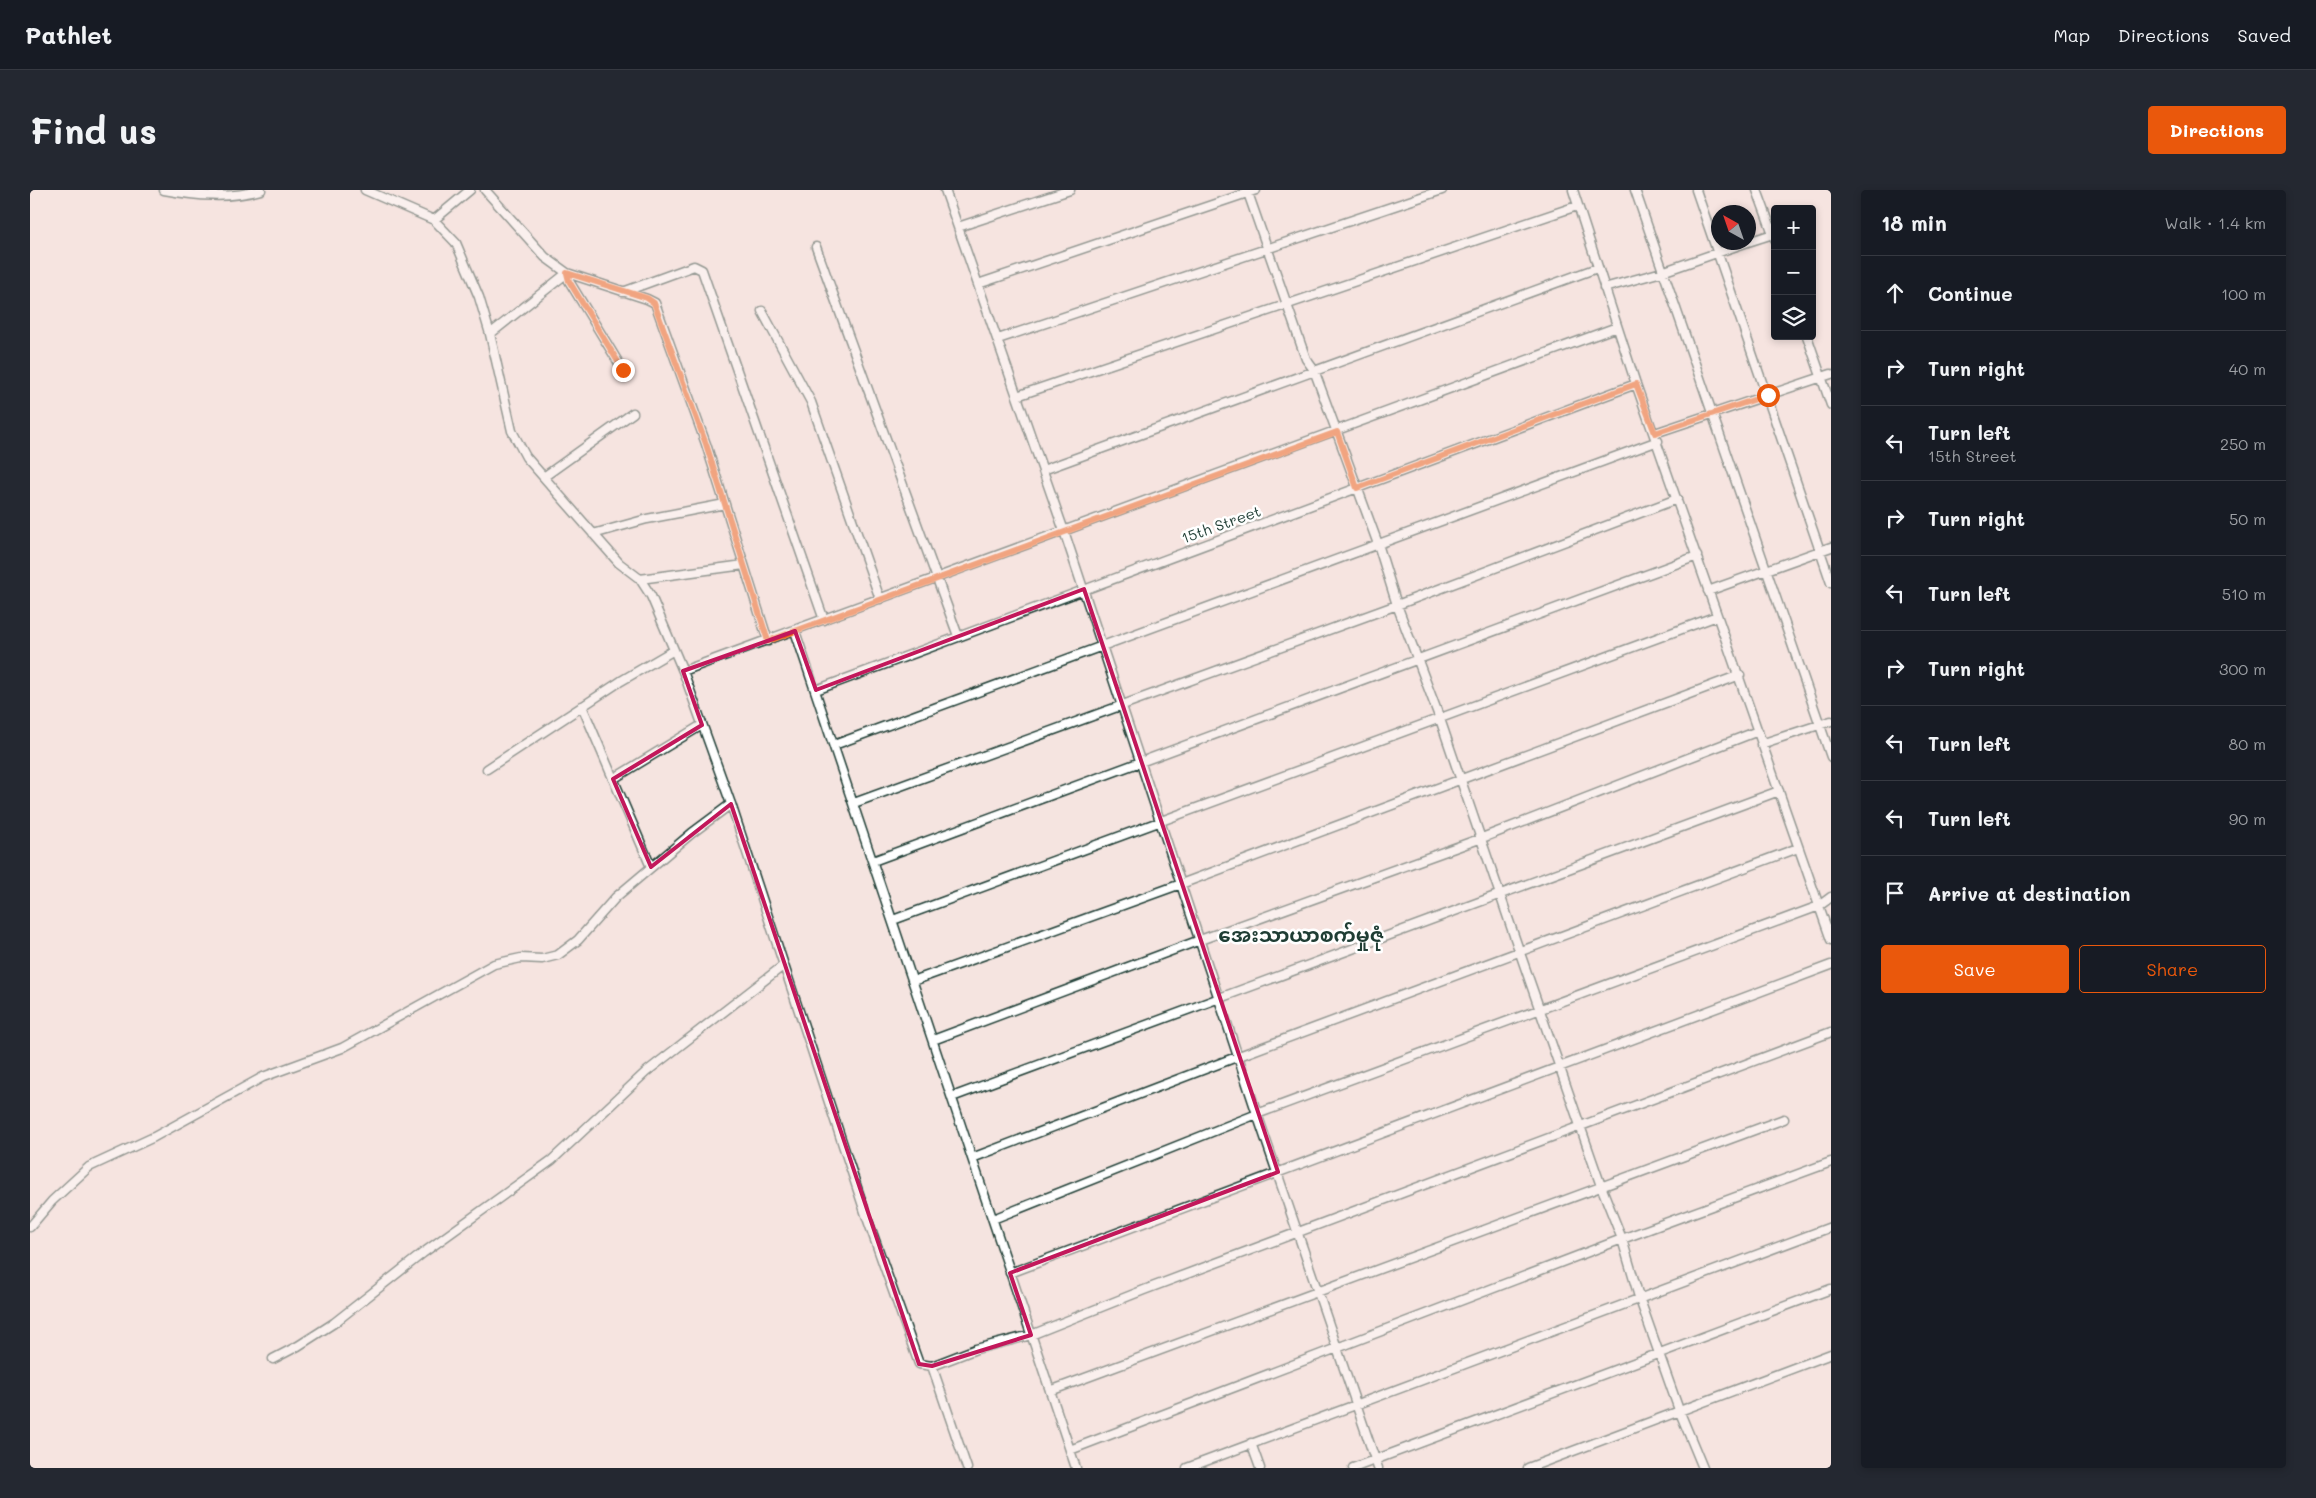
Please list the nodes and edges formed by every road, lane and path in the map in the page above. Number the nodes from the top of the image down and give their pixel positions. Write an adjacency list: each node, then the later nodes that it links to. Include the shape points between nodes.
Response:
1 (164, 190): 2 (street, via 202,196 247,194)
2 (261, 190)
3 (365, 190): 15 (street)
4 (470, 190): 15 (street)
5 (486, 190): 26 (street, via 545,257)
6 (945, 190): 16 (street)
7 (1070, 190): 16 (street)
8 (1442, 190): 21 (street)
9 (1573, 190): 14 (street)
10 (1635, 190): 25 (street)
11 (1696, 190): 23 (street)
12 (1757, 190): 17 (street)
13 (1251, 191): 21 (street); 27 (street)
14 (1577, 206): 24 (street); 30 (street)
15 (434, 220): 33 (street, via 456,243 479,297)
16 (958, 227): 27 (street)
17 (1771, 228)
18 (1771, 237): 19 (street)
19 (1756, 240)
20 (816, 247): 61 (street)
21 (1267, 248): 30 (street); 34 (street)
22 (1726, 250): 23 (street)
23 (1718, 253): 25 (street); 41 (street)
24 (1597, 268): 28 (street); 37 (street)
25 (1662, 272): 28 (street); 45 (street)
26 (567, 273): 29 (street); 33 (street); 36 (street)
27 (978, 284): 34 (street)
28 (1604, 288): 32 (street)
29 (623, 292): 52 (street, via 654,303); 69 (street, via 694,266 702,270)
30 (1287, 303): 37 (street, via 1306,359); 42 (street)
31 (762, 310): 66 (street, via 811,402)
32 (1617, 327): 40 (street); 46 (street)
33 (490, 334): 49 (street, via 512,431 526,456)
34 (998, 339): 42 (street)
35 (1808, 340): 39 (street)
36 (623, 370)
37 (1314, 370): 46 (street); 48 (street)
38 (1831, 374): 39 (street)
39 (1821, 377): 41 (street); 43 (street)
40 (1636, 384): 47 (street); 50 (street, 15th Street)
41 (1768, 395): 45 (street); 57 (street)
42 (1017, 396): 48 (street)
43 (1831, 404)
44 (633, 413): 49 (street)
45 (1713, 414): 47 (street); 60 (street)
46 (1337, 432): 50 (street); 53 (street)
47 (1657, 437): 51 (street); 55 (street)
48 (1043, 470): 53 (street)
49 (545, 476): 54 (street)
50 (1357, 488): 55 (street); 64 (street, 15th Street)
51 (1677, 499): 58 (street); 67 (street)
52 (725, 504): 54 (street); 59 (street)
53 (1064, 530): 61 (street); 64 (street)
54 (593, 534): 62 (street, via 619,563)
55 (1378, 544): 67 (street); 73 (street)
56 (1831, 547): 57 (street)
57 (1820, 550): 60 (street); 63 (street)
58 (1697, 556): 65 (street); 75 (street)
59 (744, 565): 62 (street); 72 (street)
60 (1766, 569): 65 (street); 84 (street)
61 (938, 578): 66 (street); 71 (street)
62 (640, 579): 74 (street, via 651,596)
63 (1831, 583)
64 (1084, 589): 71 (street, 15th Street); 73 (street)
65 (1708, 591): 68 (street)
66 (880, 598): 69 (street)
67 (1397, 606): 75 (street); 79 (street)
68 (1717, 616): 77 (street); 81 (street)
69 (824, 620): 70 (street)
70 (795, 631): 72 (street); 78 (street)
71 (958, 636): 78 (street, 15th Street)
72 (768, 641): 76 (street)
73 (1103, 646): 79 (street); 87 (street)
74 (674, 650): 76 (street); 80 (street)
75 (1419, 659): 81 (street); 89 (street)
76 (683, 672): 83 (street)
77 (1740, 675): 85 (street); 92 (street)
78 (816, 690): 87 (street)
79 (1122, 704): 89 (street); 94 (street)
80 (582, 706): 90 (street); 91 (street)
81 (1440, 719): 92 (street); 96 (street)
82 (1831, 721): 84 (street)
83 (702, 725): 91 (street); 95 (street)
84 (1820, 725): 86 (street); 88 (street)
85 (1758, 731): 86 (street); 97 (street)
86 (1761, 744): 93 (street)
87 (834, 746): 94 (street)
88 (1831, 757)
89 (1142, 762): 96 (street); 99 (street)
90 (487, 769)
91 (613, 779): 100 (street)
92 (1462, 780): 97 (street); 101 (street)
93 (1779, 790): 98 (street); 102 (street)
94 (854, 803): 99 (street)
95 (731, 804): 100 (street); 109 (street)
96 (1161, 822): 101 (street); 105 (street)
97 (1482, 838): 102 (street); 106 (street)
98 (1798, 848): 104 (street); 108 (street)
99 (873, 861): 105 (street)
100 (651, 867): 127 (street, via 616,897 578,940 558,955 494,964 342,1048 263,1077 154,1137 89,1167)
101 (1181, 884): 106 (street); 111 (street)
102 (1501, 895): 108 (street); 112 (street)
103 (1831, 897): 104 (street)
104 (1819, 906): 107 (street); 113 (street)
105 (892, 920): 111 (street)
106 (1200, 940): 112 (street); 115 (street)
107 (1831, 940)
108 (1520, 952): 113 (street); 116 (street)
109 (784, 965): 139 (street, via 646,1072 552,1160 423,1253 334,1323); 140 (street, via 919,1364)
110 (1831, 965): 117 (street)
111 (913, 981): 115 (street)
112 (1220, 999): 116 (street); 118 (street)
113 (1540, 1008): 117 (street); 119 (street)
114 (1831, 1032): 121 (street)
115 (932, 1040): 118 (street)
116 (1239, 1056): 119 (street); 122 (street)
117 (1560, 1066): 121 (street); 124 (street)
118 (952, 1096): 122 (street)
119 (1257, 1114): 124 (street); 126 (street)
120 (1784, 1119): 125 (street)
121 (1580, 1125): 125 (street); 129 (street)
122 (972, 1158): 126 (street)
123 (1831, 1162): 130 (street)
124 (1278, 1172): 129 (street); 131 (street)
125 (1601, 1186): 130 (street); 133 (street)
126 (993, 1219): 131 (street)
127 (30, 1226)
128 (1831, 1227): 134 (street)
129 (1298, 1232): 133 (street); 135 (street)
130 (1622, 1239): 134 (street); 136 (street)
131 (1010, 1273): 135 (street)
132 (1831, 1289): 137 (street)
133 (1319, 1292): 136 (street); 141 (street)
134 (1639, 1297): 137 (street); 142 (street)
135 (1031, 1335): 140 (street, via 976,1349); 141 (street)
136 (1338, 1348): 142 (street); 145 (street)
137 (1659, 1354): 143 (street); 146 (street)
138 (1831, 1354): 143 (street)
139 (273, 1359)
140 (932, 1366): 147 (street)
141 (1050, 1391): 145 (street)
142 (1355, 1405): 144 (street); 146 (street)
143 (1679, 1410): 152 (street); 153 (street)
144 (1251, 1443): 149 (street); 150 (street)
145 (1070, 1450): 148 (street)
146 (1376, 1464): 151 (street)
147 (968, 1468)
148 (1076, 1468)
149 (1187, 1468)
150 (1260, 1468)
151 (1354, 1468)
152 (1528, 1468)
153 (1703, 1468)

